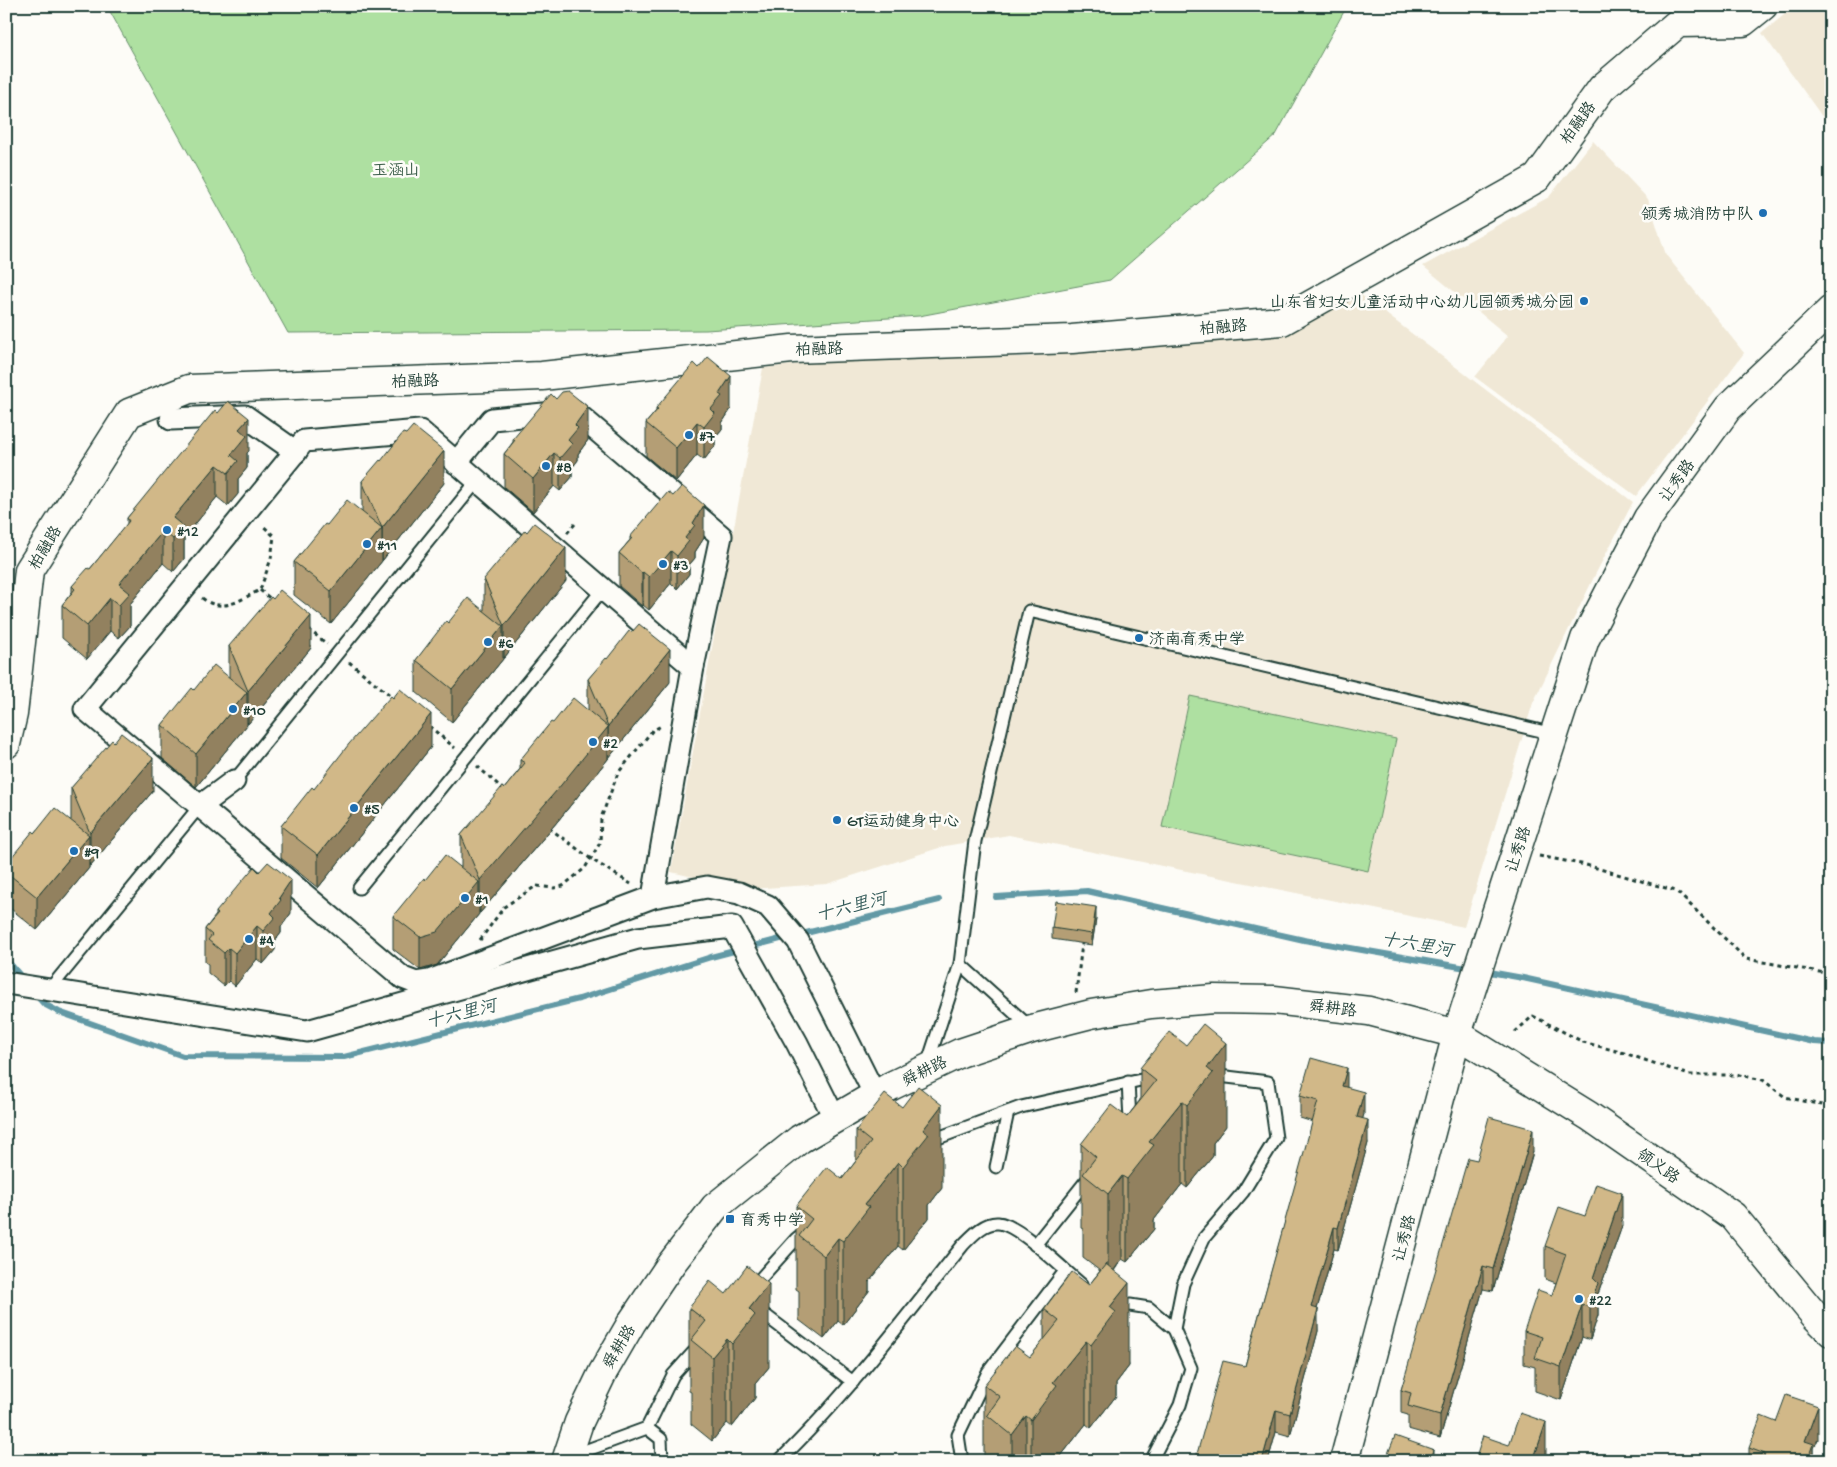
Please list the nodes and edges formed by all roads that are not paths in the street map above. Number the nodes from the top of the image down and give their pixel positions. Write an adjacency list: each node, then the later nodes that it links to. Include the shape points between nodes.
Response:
1 (1763, 6): 10 (street, 柏融路, via 1743,22 1678,23 1602,88 1537,178 1282,321 1072,339 792,349 542,376 189,389 129,413 29,570 13,714)
2 (1831, 310): 9 (street, 让秀路, via 1728,408 1648,518 1585,639)
3 (171, 419): 4 (street, via 245,416)
4 (296, 452): 5 (street, via 304,441 420,431); 12 (street, via 85,710)
5 (456, 463): 6 (street); 8 (street, via 492,419 574,412 721,536)
6 (477, 481): 7 (street); 11 (lane)
7 (603, 589): 8 (street); 13 (lane)
8 (693, 667): 14 (street)
9 (1554, 734): 15 (lane, via 1029,611 975,841); 19 (street, 让秀路)
10 (6, 744)
11 (234, 781): 12 (street)
12 (199, 807): 14 (street, via 403,978 416,983 429,981); 17 (lane)
13 (358, 888)
14 (652, 897): 24 (street, via 707,887 739,893 768,906 792,934)
15 (960, 964): 18 (lane); 20 (lane)
16 (6, 983): 17 (street)
17 (49, 990): 26 (street, via 307,1031 638,938 732,927)
18 (1032, 1029): 19 (street, 舜耕路, via 1091,1014 1151,1004 1214,999 1274,1000 1369,1011); 20 (street, 舜耕路, via 960,1053)
19 (1457, 1034): 37 (street, 领义路, via 1589,1116 1733,1216); 46 (street, 让秀路)
20 (926, 1070): 24 (street, 舜耕路)
21 (1169, 1073): 23 (lane)
22 (1196, 1073): 36 (lane, via 1268,1082 1276,1138 1243,1192 1204,1238 1183,1284)
23 (1128, 1082): 25 (lane); 27 (lane, via 1130,1120)
24 (875, 1096): 26 (street, 舜耕路)
25 (1008, 1112): 28 (lane); 29 (lane)
26 (835, 1119): 41 (street, 舜耕路, via 800,1139 715,1207 671,1264 610,1359 579,1422)
27 (1119, 1139)
28 (919, 1145)
29 (996, 1167)
30 (1096, 1169): 32 (lane)
31 (818, 1220): 39 (lane, via 796,1239 746,1301)
32 (1035, 1245): 33 (lane); 39 (lane, via 1015,1229 998,1223 983,1227 963,1244)
33 (1065, 1271): 34 (lane); 44 (lane, via 988,1372 958,1435)
34 (1087, 1289)
35 (1102, 1301): 36 (lane, via 1110,1307 1130,1305 1149,1308)
36 (1174, 1329): 45 (lane, via 1191,1368 1180,1405)
37 (1831, 1332)
38 (704, 1340): 40 (lane, via 673,1375)
39 (853, 1382): 43 (lane)
40 (646, 1428): 41 (lane); 42 (lane, via 661,1439)
41 (567, 1460)
42 (662, 1461)
43 (779, 1461)
44 (962, 1461)
45 (1151, 1461)
46 (1344, 1461)

